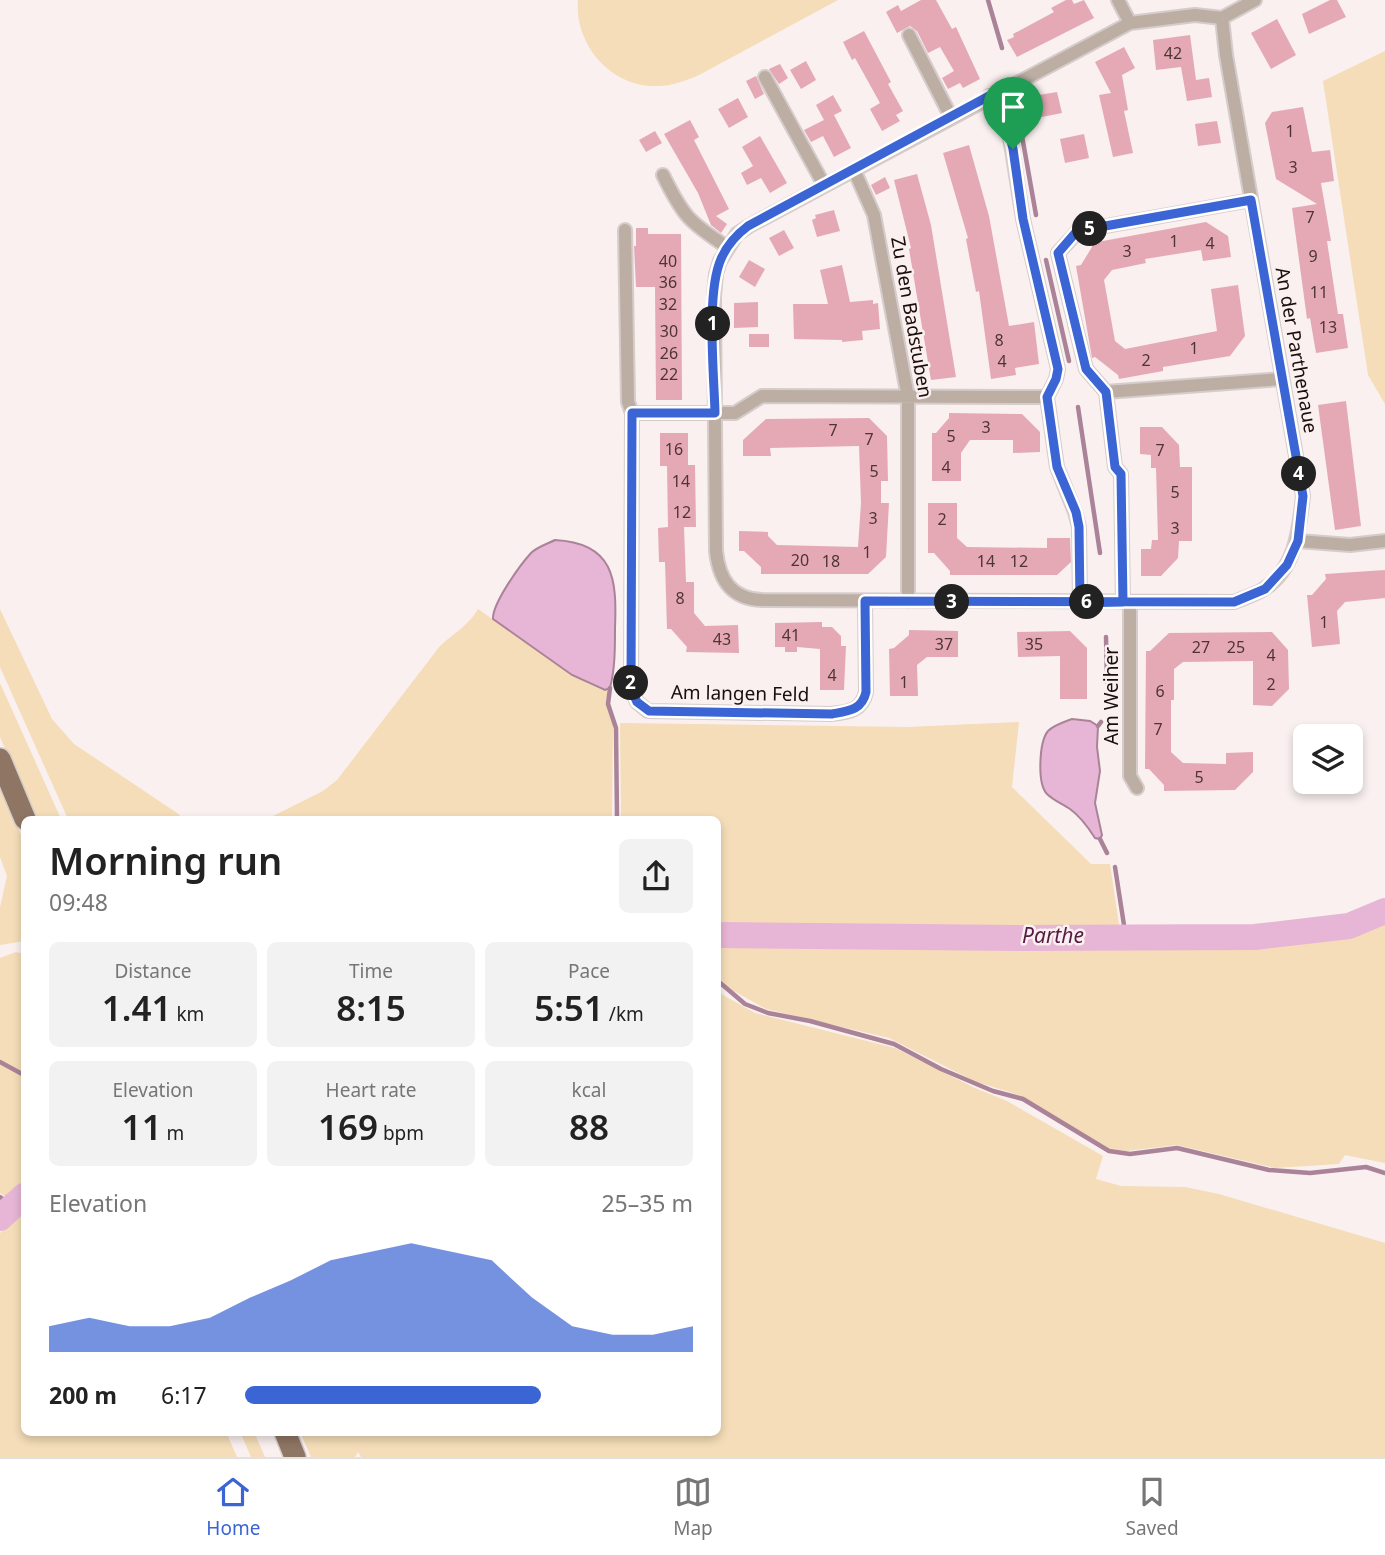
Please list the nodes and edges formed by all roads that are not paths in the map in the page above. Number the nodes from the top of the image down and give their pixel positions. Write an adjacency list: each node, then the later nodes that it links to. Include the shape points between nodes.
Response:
1 (1118, 0): 4 (street)
2 (1255, 0): 3 (street)
3 (1222, 18): 4 (street, An der Parthenaue, via 1195,15); 12 (street, An der Parthenaue)
4 (1130, 23): 7 (street, An der Parthenaue)
5 (909, 35): 8 (street)
6 (765, 77): 11 (street)
7 (989, 96): 8 (street, An der Parthenaue); 18 (street, via 1010,137 1023,219 1058,369)
8 (951, 117): 9 (street, An der Parthenaue)
9 (854, 170): 11 (street, An der Parthenaue); 17 (street, Zu den Badstuben, via 874,215)
10 (663, 175): 14 (street, via 693,224)
11 (824, 185): 14 (street, An der Parthenaue, via 748,226)
12 (1251, 200): 15 (street, An der Parthenaue); 16 (street, via 1077,231 1058,253 1086,369)
13 (625, 230): 19 (street, Am langen Feld, via 628,402)
14 (727, 247): 20 (street, An der Parthenaue, via 716,274 714,296)
15 (1281, 379): 16 (street); 21 (street, An der Parthenaue, via 1303,496)
16 (1106, 392): 25 (street, Am Weiher, via 1115,467 1121,474)
17 (908, 397): 18 (street); 20 (street, via 762,396 735,413); 24 (street, Zu den Badstuben)
18 (1047, 397): 26 (street, via 1057,467 1079,527)
19 (632, 413): 20 (street); 23 (street, Am langen Feld, via 631,689 637,702 649,711 832,714 855,709 864,702 866,692)
20 (715, 413): 23 (street, An der Parthenaue, via 716,551 721,577 730,590 754,600)
21 (1298, 541): 22 (street, via 1350,545); 25 (street, An der Parthenaue, via 1287,565 1265,589 1234,602)
22 (1385, 541)
23 (865, 601): 24 (street, An der Parthenaue)
24 (908, 601): 26 (street, An der Parthenaue)
25 (1126, 602): 26 (street, An der Parthenaue); 28 (street, Am Weiher, via 1130,776)
26 (1080, 603)
27 (0, 760): 29 (main road)
28 (1137, 788)
29 (24, 816)
30 (287, 1436): 31 (main road)
31 (295, 1457)

